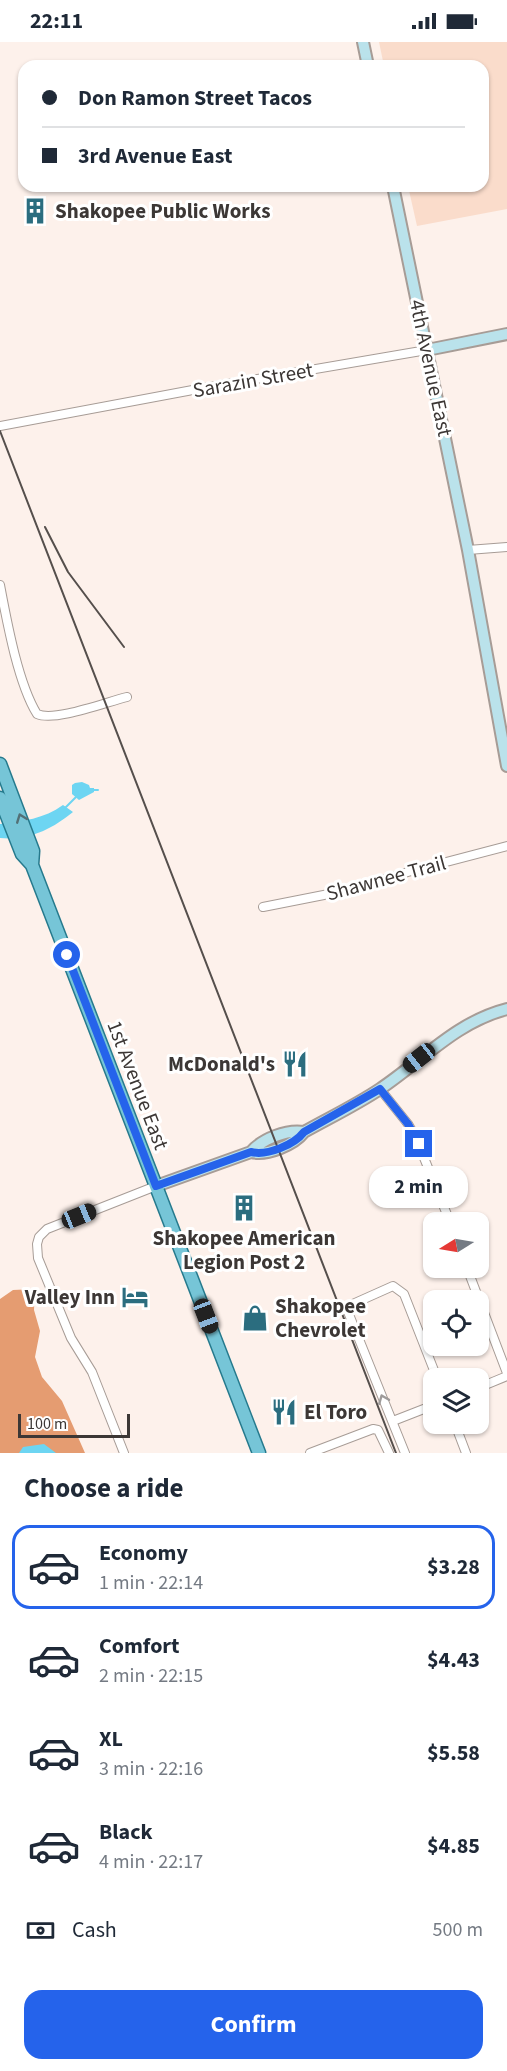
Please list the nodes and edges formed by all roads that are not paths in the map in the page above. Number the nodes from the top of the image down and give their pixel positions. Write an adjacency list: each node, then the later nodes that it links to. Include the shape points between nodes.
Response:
1 (363, 42): 2 (street)
2 (367, 60)
3 (394, 192): 5 (street, 4th Avenue East)
4 (507, 334): 5 (street, Sarazin Street)
5 (427, 350): 6 (street, Sarazin Street); 8 (street, 4th Avenue East)
6 (0, 426)
7 (507, 547): 8 (street)
8 (468, 550): 12 (street, 4th Avenue East)
9 (0, 585): 10 (street, via 15,651 37,714 58,716)
10 (127, 697)
11 (0, 764): 13 (main road, 1st Avenue East)
12 (507, 766)
13 (6, 796): 18 (main road, 1st Avenue East, via 24,844 33,851 32,865)
14 (507, 846): 15 (street, Shawnee Trail, via 344,891)
15 (263, 907)
16 (507, 1009): 17 (street, via 447,1037)
17 (380, 1089): 18 (street, via 304,1132 298,1140 260,1154 251,1152); 19 (street, via 416,1138)
18 (156, 1186): 27 (street, via 47,1229 39,1237 37,1251 71,1338 92,1372); 28 (main road, 1st Avenue East)
19 (446, 1212)
20 (471, 1278): 22 (street)
21 (433, 1368): 25 (street, one-way to 21, via 346,1307 393,1286 404,1294)
22 (507, 1375): 23 (street)
23 (489, 1383)
24 (423, 1409): 25 (street)
25 (393, 1421): 31 (street)
26 (458, 1434): 32 (street)
27 (124, 1453)
28 (259, 1453)
29 (310, 1453): 30 (street, via 369,1430 378,1430)
30 (389, 1453)
31 (405, 1453)
32 (466, 1453)

